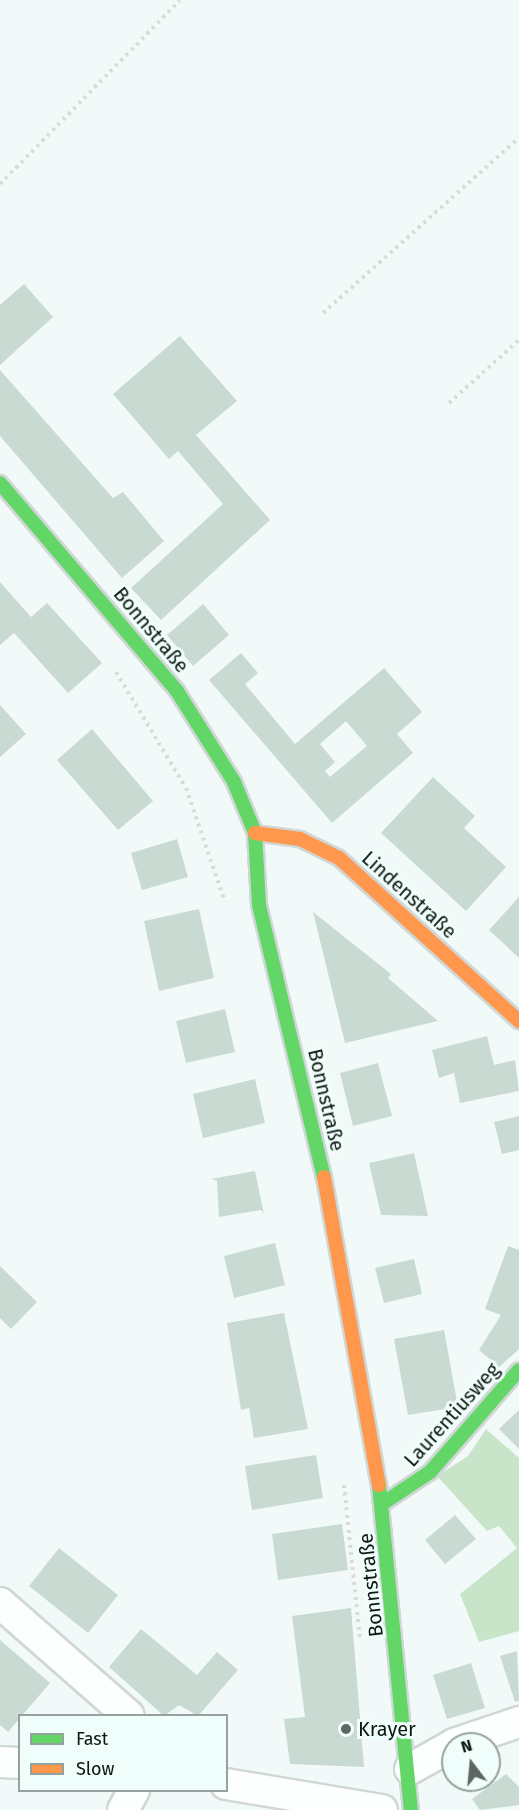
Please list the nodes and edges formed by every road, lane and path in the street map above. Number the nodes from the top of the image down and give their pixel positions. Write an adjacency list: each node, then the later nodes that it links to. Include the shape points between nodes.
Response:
1 (180, 0): 3 (path)
2 (519, 138): 4 (path)
3 (0, 184)
4 (323, 313)
5 (519, 340): 6 (path)
6 (449, 403)
7 (0, 483): 9 (street, Bonnstraße, via 177,691 234,782)
8 (112, 666): 10 (path, via 186,788)
9 (255, 833): 11 (street, Lindenstraße, via 300,839 339,858); 14 (street, Bonnstraße, via 259,905 334,1218)
10 (228, 912)
11 (519, 1021)
12 (519, 1370): 14 (street, Laurentiusweg, via 430,1472)
13 (343, 1473): 16 (path)
14 (382, 1504): 23 (street, Bonnstraße)
15 (0, 1603): 17 (street)
16 (361, 1650)
17 (127, 1714)
18 (519, 1722): 19 (street)
19 (489, 1732)
20 (441, 1751): 23 (street)
21 (0, 1762): 22 (street)
22 (18, 1763)
23 (410, 1769): 28 (street, Bonnstraße)
24 (228, 1784): 27 (street)
25 (133, 1792): 26 (street)
26 (123, 1810)
27 (382, 1810)
28 (411, 1810)

